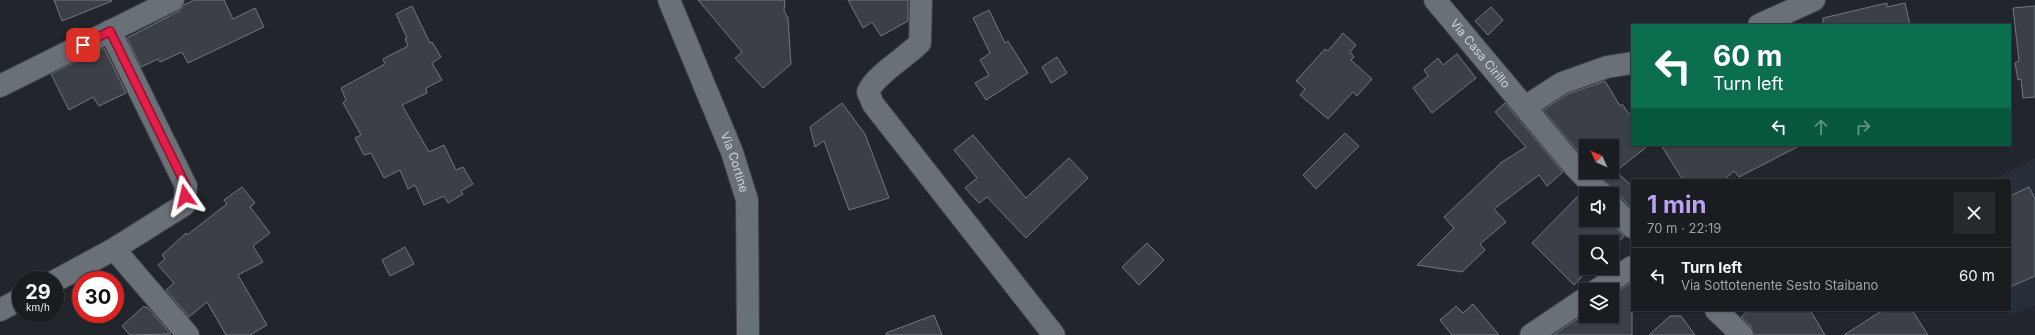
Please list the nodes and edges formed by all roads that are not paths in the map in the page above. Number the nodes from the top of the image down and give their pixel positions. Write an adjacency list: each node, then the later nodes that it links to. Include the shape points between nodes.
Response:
1 (173, 0): 7 (street)
2 (669, 0): 23 (street, Via Cortine, via 732,152 747,200)
3 (921, 0): 24 (street, via 920,43 871,84 868,92 873,104)
4 (1435, 0): 10 (street, Via Casa Cirillo)
5 (1814, 0): 6 (street)
6 (1761, 24)
7 (110, 31): 9 (street); 14 (street, via 186,186 184,205)
8 (1631, 63): 10 (street, via 1607,67 1562,83)
9 (0, 86)
10 (1525, 108): 11 (street, Via Casa Cirillo)
11 (1594, 187)
12 (1619, 213): 13 (street)
13 (1631, 226)
14 (114, 249): 16 (street); 22 (street)
15 (1631, 268): 17 (street)
16 (64, 276)
17 (1608, 283)
18 (1579, 303): 25 (street)
19 (12, 304): 20 (street)
20 (0, 310)
21 (1717, 311): 26 (street)
22 (188, 335)
23 (748, 335)
24 (1054, 335)
25 (1531, 335)
26 (1742, 335)

